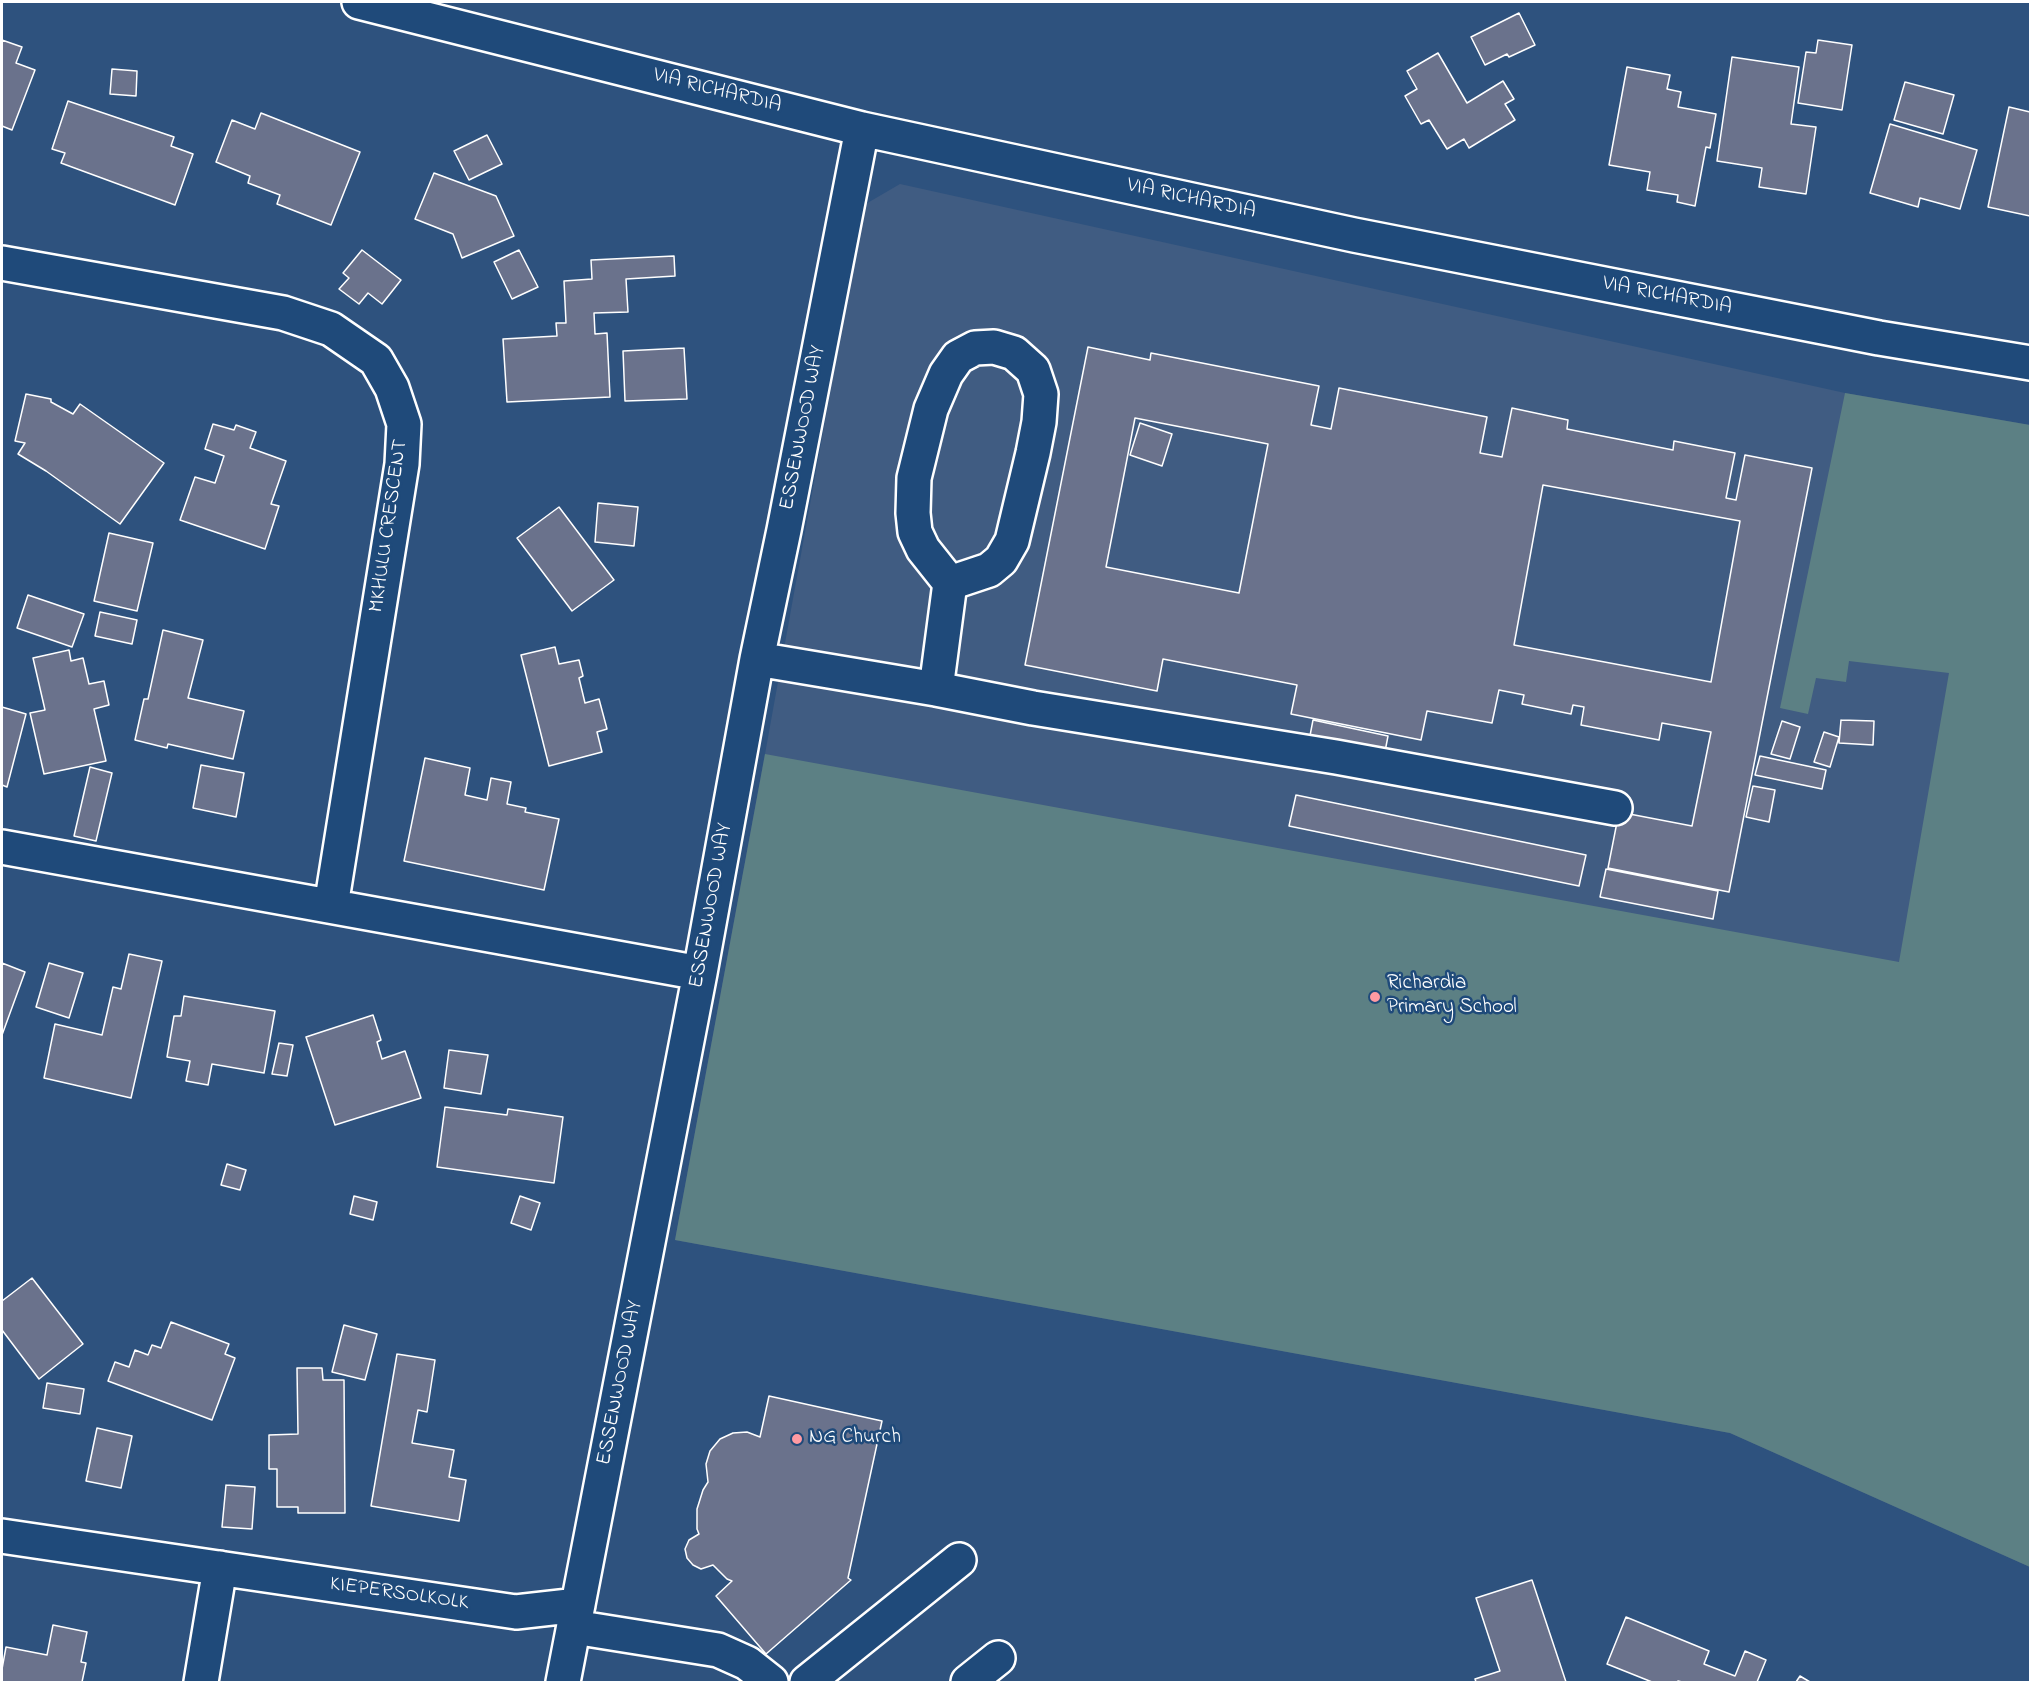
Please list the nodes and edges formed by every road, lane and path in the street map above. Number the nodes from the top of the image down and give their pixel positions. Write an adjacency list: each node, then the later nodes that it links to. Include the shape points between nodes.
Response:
1 (359, 2): 2 (street, VIA RICHARDIA)
2 (862, 129): 4 (street, VIA RICHARDIA, via 1365,238 1879,338); 6 (street, ESSENWOOD WAY)
3 (2, 263): 10 (street, MKHULU CRESCENT, via 283,313 331,329 376,360 392,388 404,424 402,464)
4 (2031, 363)
5 (950, 583): 5 (street, via 923,549 915,532 914,478 931,409 946,374 958,357 975,348 994,346 1014,353 1032,370 1041,394 1039,422 1012,541 1001,560 989,570); 7 (street)
6 (757, 658): 7 (street); 11 (street, ESSENWOOD WAY)
7 (936, 689): 8 (street)
8 (1615, 808)
9 (2, 847): 10 (street)
10 (331, 906): 11 (street)
11 (700, 973): 15 (street, ESSENWOOD WAY)
12 (2, 1536): 14 (street, KIEPERSOLKOLK)
13 (959, 1560): 20 (street)
14 (220, 1568): 15 (street, KIEPERSOLKOLK, via 516,1612); 17 (street)
15 (576, 1616): 18 (street, ESSENWOOD WAY); 19 (street, KIEPERSOLKOLK, via 718,1650 747,1663)
16 (998, 1658): 21 (street)
17 (201, 1683)
18 (563, 1683)
19 (771, 1683)
20 (807, 1683)
21 (968, 1683)

